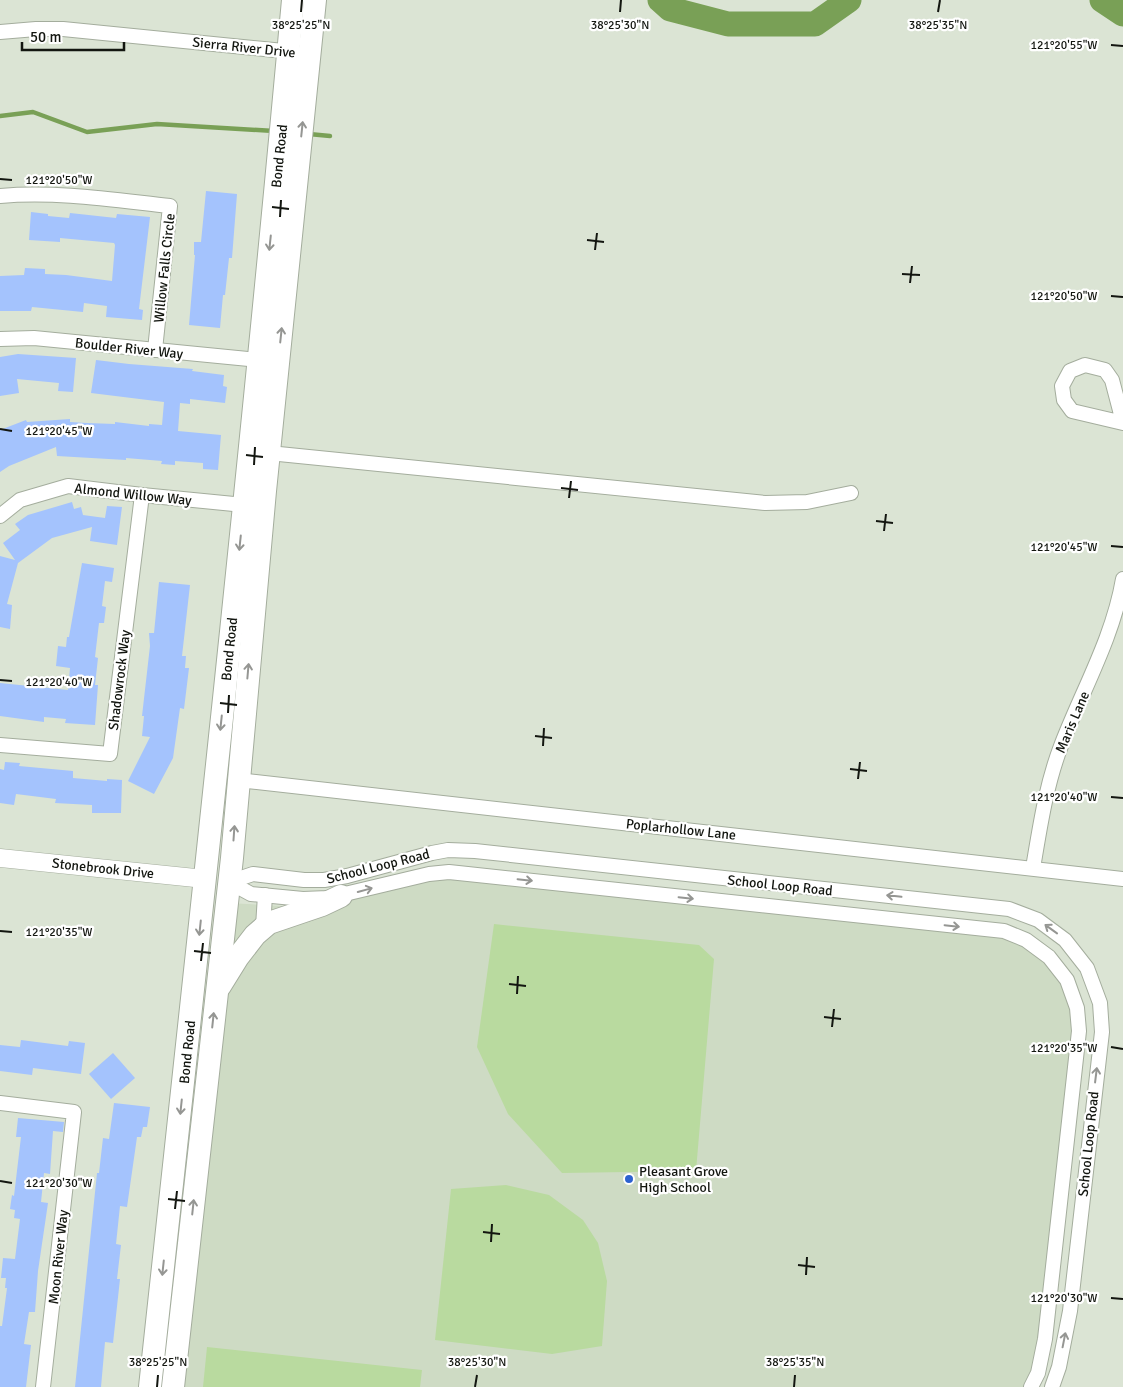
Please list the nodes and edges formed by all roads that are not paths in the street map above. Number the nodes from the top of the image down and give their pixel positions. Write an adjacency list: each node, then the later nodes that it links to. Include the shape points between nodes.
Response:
1 (293, 0): 4 (main road, Bond Road)
2 (315, 0): 4 (main road, Bond Road)
3 (0, 32): 4 (street, Sierra River Drive, via 63,29)
4 (299, 52): 5 (main road, Bond Road)
5 (289, 160): 9 (main road, Bond Road, one-way to 9); 11 (main road, Bond Road, one-way to 5)
6 (0, 196): 8 (street, Willow Falls Circle, via 56,195 170,206)
7 (0, 339): 8 (street, Boulder River Way, via 34,338)
8 (155, 350): 9 (street, Boulder River Way)
9 (258, 360): 12 (main road, via 267,374 258,475); 15 (main road, Bond Road)
10 (1123, 423): 10 (street, via 1112,380 1105,370 1085,365 1070,371 1062,386 1064,400 1072,411)
11 (269, 453): 12 (main road, Bond Road); 13 (street, via 766,503 807,502)
12 (265, 491): 19 (main road, Bond Road, one-way to 12)
13 (851, 493)
14 (142, 496): 15 (street, Almond Willow Way); 16 (street, Almond Willow Way, via 68,486 20,500); 18 (street, Shadowrock Way, via 110,754)
15 (244, 505): 22 (main road, Bond Road, one-way to 22)
16 (0, 516)
17 (1123, 579): 21 (street, Maris Lane, via 1104,643 1055,762)
18 (0, 745)
19 (238, 780): 21 (street, Poplarhollow Lane); 24 (main road, Bond Road, one-way to 19)
20 (0, 858): 22 (street, Stonebrook Drive)
21 (1033, 868): 23 (street, Poplarhollow Lane)
22 (205, 879): 31 (main road, Bond Road, one-way to 31)
23 (1123, 879)
24 (229, 882): 25 (street, School Loop Road, via 251,894); 28 (main road, Bond Road); 34 (street, School Loop Road, one-way to 24, via 1070,1311 1102,1032 1100,1003 1087,968 1066,940 1038,920 1009,908 475,851 432,853 324,880 254,874)
25 (265, 895): 26 (street, School Loop Road, via 303,899); 27 (street)
26 (341, 896): 27 (main road); 33 (street, School Loop Road, one-way to 33, via 428,874 449,872 1004,931 1026,940 1049,957 1067,980 1077,1008 1079,1031 1045,1339 1038,1373)
27 (264, 927): 28 (main road, via 238,957)
28 (216, 991): 32 (main road, Bond Road, one-way to 28)
29 (0, 1103): 30 (street, Moon River Way, via 74,1112)
30 (43, 1387)
31 (150, 1387)
32 (173, 1387)
33 (1031, 1387)
34 (1052, 1387)

